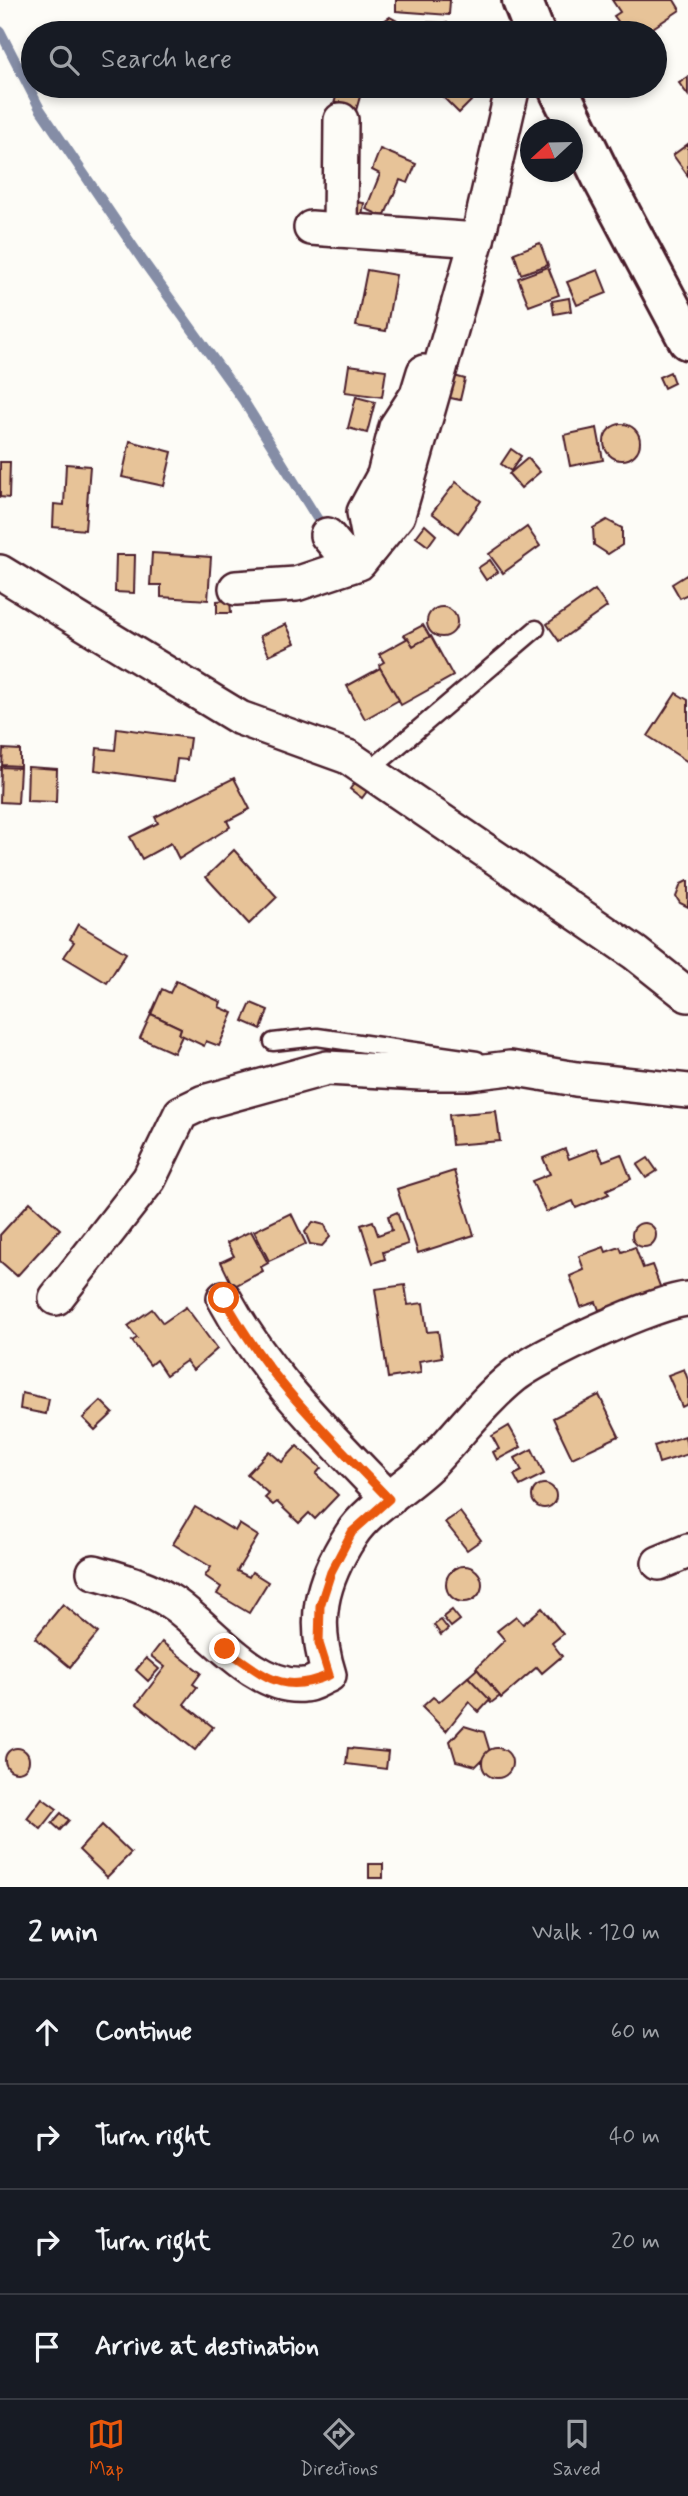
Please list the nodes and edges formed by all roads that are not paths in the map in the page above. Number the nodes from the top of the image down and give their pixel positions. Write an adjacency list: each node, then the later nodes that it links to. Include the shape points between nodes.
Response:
1 (510, 98): 4 (street)
2 (564, 98): 5 (street)
3 (341, 120): 4 (street, via 326,229)
4 (475, 248): 7 (street, via 398,515)
5 (684, 328)
6 (327, 535): 7 (street)
7 (362, 557): 9 (street, via 296,584)
8 (0, 572): 11 (street, via 240,718 348,757)
9 (236, 588)
10 (536, 629): 11 (lane)
11 (369, 771): 12 (street, via 635,953)
12 (688, 996)
13 (273, 1042): 14 (lane, via 317,1037 354,1041)
14 (510, 1068): 15 (street); 16 (street, via 469,1073 327,1068 204,1102 181,1113 149,1179)
15 (688, 1091)
16 (56, 1298)
17 (224, 1298): 19 (street, via 247,1341 290,1394)
18 (688, 1299): 19 (street, via 635,1315 516,1375 429,1465)
19 (389, 1499): 20 (street, via 352,1532 331,1572 320,1606 319,1643 329,1675 304,1685 275,1682 225,1649 175,1604 141,1585)
20 (94, 1573)

